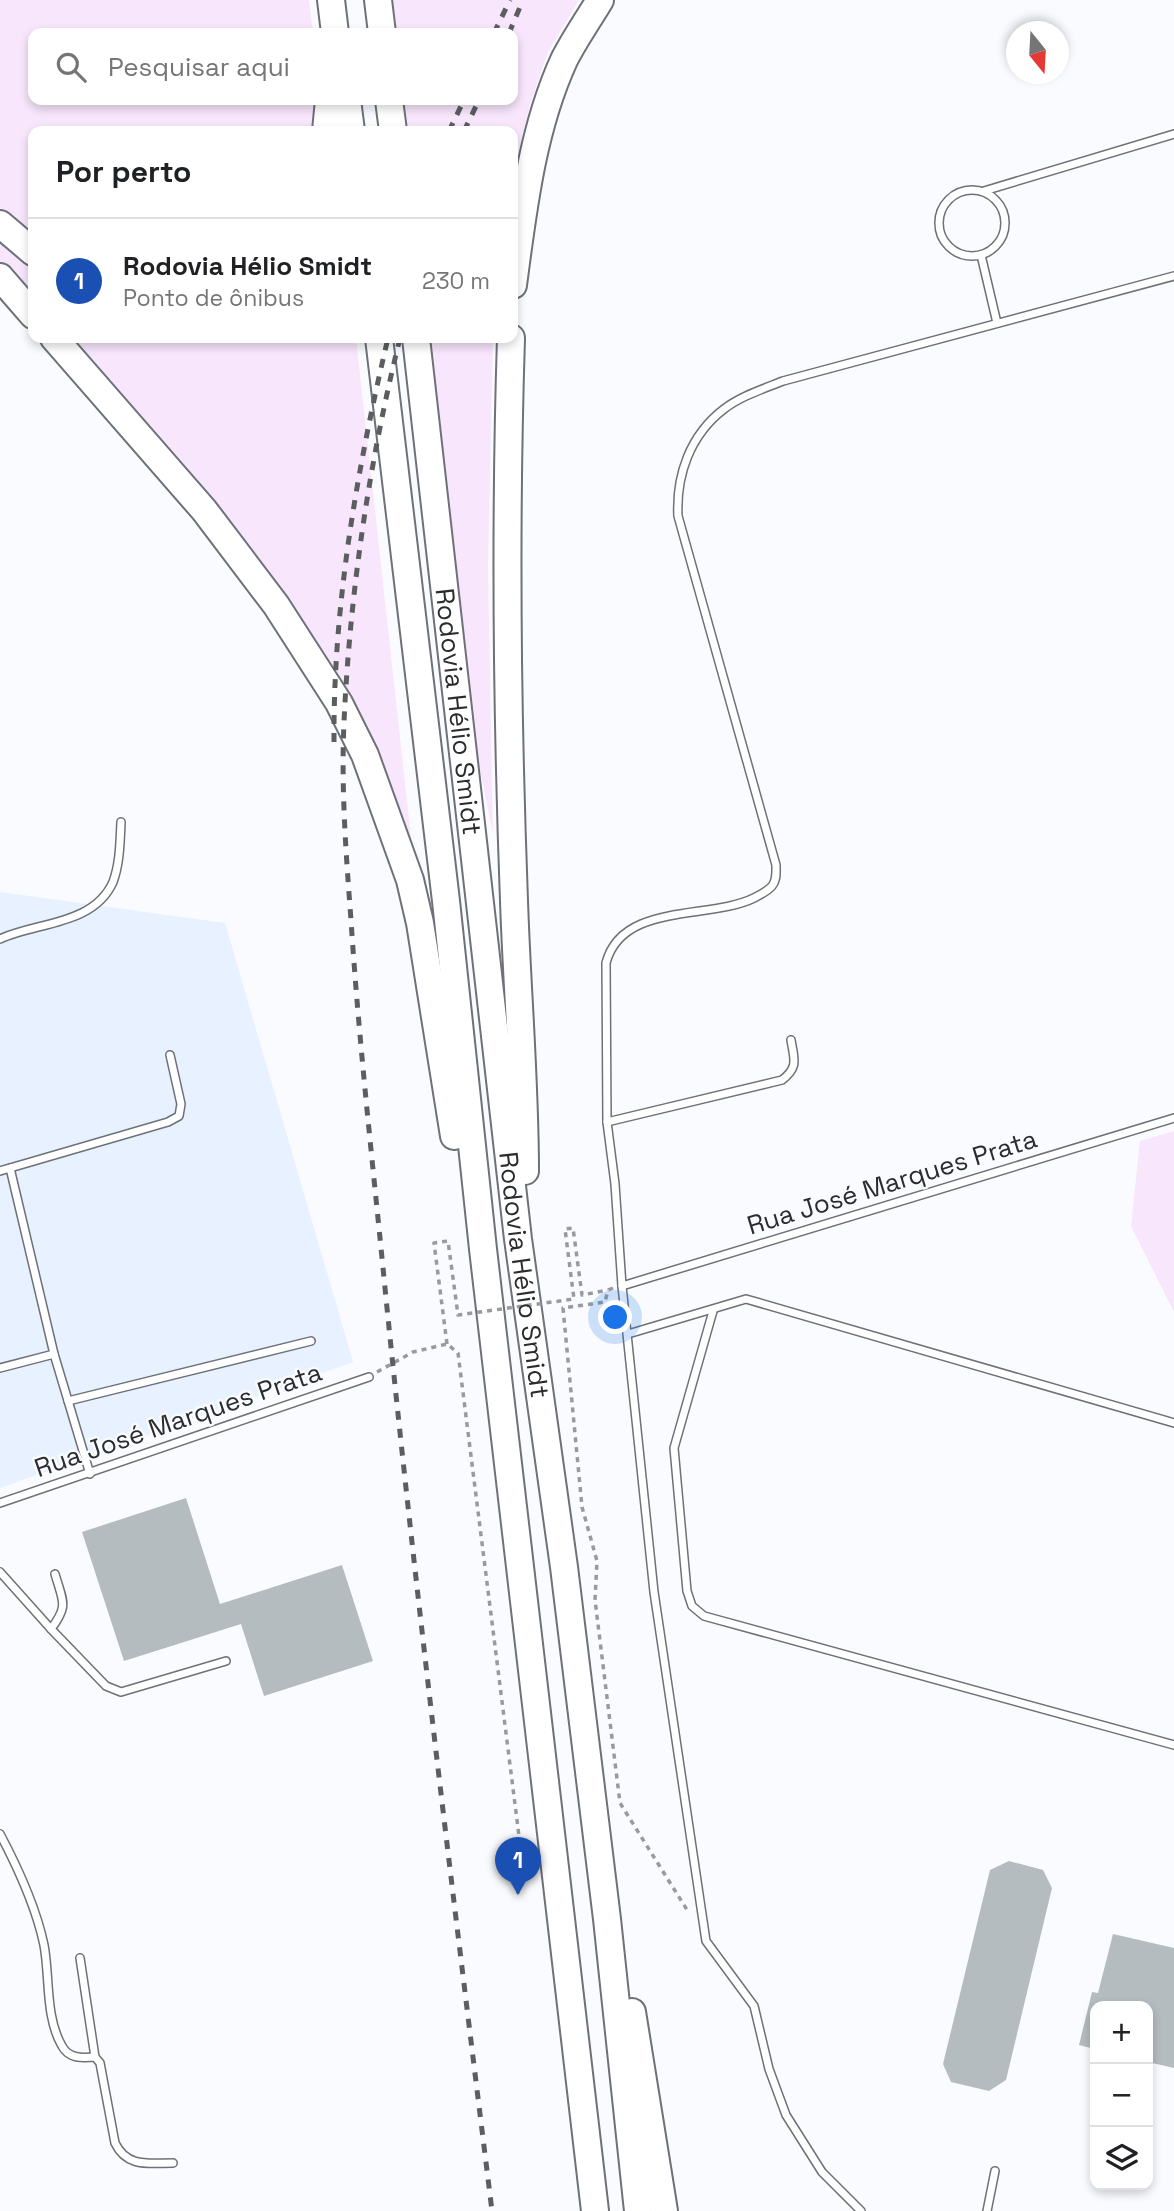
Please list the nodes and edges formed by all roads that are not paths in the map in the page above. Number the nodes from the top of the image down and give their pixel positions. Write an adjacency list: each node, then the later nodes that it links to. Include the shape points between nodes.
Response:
1 (331, 0): 4 (highway)
2 (378, 0): 5 (highway)
3 (600, 0): 16 (highway, via 564,60 548,106)
4 (334, 28)
5 (381, 28)
6 (329, 105): 9 (highway)
7 (348, 105): 10 (highway)
8 (390, 105): 11 (highway)
9 (326, 126)
10 (350, 126)
11 (392, 126)
12 (1174, 134): 13 (lane)
13 (983, 191): 17 (lane, via 1000,204 1006,223 999,243); 17 (lane, via 973,189 953,196 944,204 939,226 942,237 958,253)
14 (0, 224): 15 (highway)
15 (28, 248)
16 (518, 248)
17 (981, 255): 21 (lane)
18 (1174, 276): 21 (lane)
19 (0, 277): 20 (highway)
20 (28, 309)
21 (997, 323): 31 (lane, via 783,381 745,396 722,410 686,459 677,494 678,516 768,833 776,878 771,887 744,902 636,926 609,950)
22 (58, 343): 35 (highway, via 204,510 276,605 339,703 365,755 420,923 452,1130)
23 (380, 343): 35 (highway, Rodovia Hélio Smidt)
24 (417, 343): 34 (highway, Rodovia Hélio Smidt)
25 (511, 343): 34 (highway, via 507,645 525,1128)
26 (121, 822): 27 (lane, via 118,863 100,900 78,915)
27 (0, 939)
28 (791, 1040): 31 (lane, via 795,1063 792,1073 782,1080)
29 (170, 1055): 32 (lane, via 181,1104 179,1116)
30 (1174, 1118): 36 (lane, Rua José Marques Prata)
31 (607, 1122): 36 (lane)
32 (10, 1168): 33 (lane); 40 (lane)
33 (0, 1171)
34 (518, 1239): 53 (highway, Rodovia Hélio Smidt)
35 (483, 1249): 58 (highway, Rodovia Hélio Smidt)
36 (622, 1286): 38 (lane)
37 (713, 1311): 38 (lane); 44 (lane, via 746,1299); 51 (lane, via 674,1448 692,1606 704,1616)
38 (628, 1334): 61 (lane, via 654,1592 706,1941 754,2006 786,2115 822,2172)
39 (311, 1341): 43 (lane)
40 (54, 1354): 41 (lane); 43 (lane)
41 (0, 1368)
42 (369, 1377): 45 (lane, Rua José Marques Prata)
43 (68, 1401): 45 (lane)
44 (1174, 1423)
45 (90, 1474): 46 (lane, Rua José Marques Prata)
46 (0, 1503)
47 (0, 1572): 49 (lane)
48 (55, 1574): 49 (lane, via 64,1604)
49 (51, 1629): 50 (lane, via 106,1686 121,1692)
50 (226, 1661)
51 (1174, 1745)
52 (0, 1834): 55 (lane, via 44,1944 53,2021 62,2049 71,2056)
53 (607, 1919): 59 (highway, Rodovia Hélio Smidt); 60 (highway, via 632,2012)
54 (80, 1958): 55 (lane)
55 (95, 2057): 56 (lane, via 119,2151 137,2164)
56 (173, 2163)
57 (995, 2171): 62 (lane)
58 (593, 2206)
59 (638, 2211)
60 (664, 2211)
61 (861, 2211)
62 (987, 2211)

